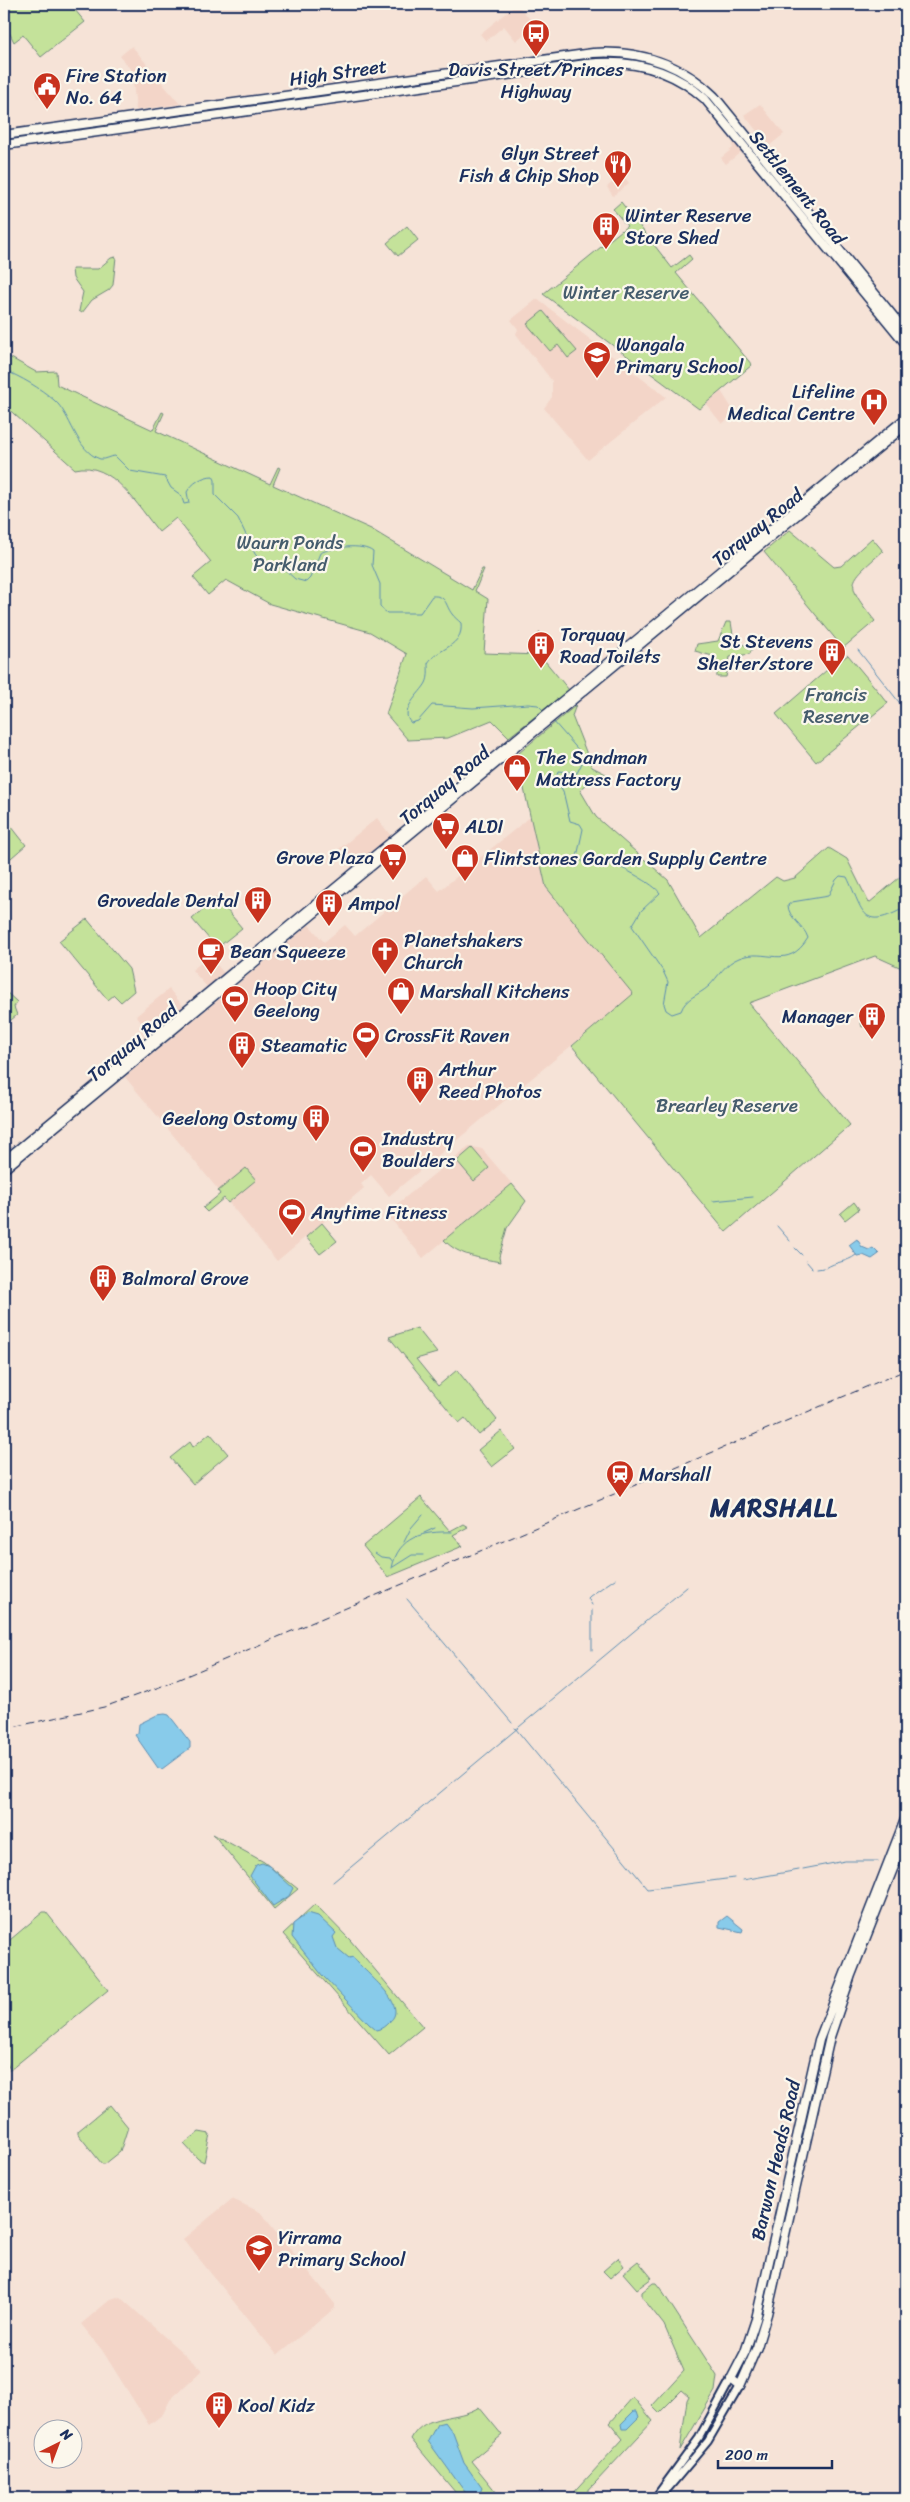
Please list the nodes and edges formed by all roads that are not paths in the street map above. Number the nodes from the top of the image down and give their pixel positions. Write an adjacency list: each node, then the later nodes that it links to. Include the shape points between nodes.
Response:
1 (561, 58): 2 (main road, High Street, via 609,52); 3 (main road); 7 (main road, High Street)
2 (659, 61): 4 (main road); 5 (main road, Settlement Road)
3 (560, 68): 4 (main road, High Street, via 613,62); 8 (main road, High Street)
4 (652, 68): 6 (main road, Settlement Road)
5 (693, 78): 6 (main road); 9 (main road, Settlement Road, via 718,101)
6 (695, 90): 11 (main road, Settlement Road)
7 (4, 135)
8 (4, 145)
9 (806, 209): 10 (main road, Settlement Road); 11 (main road)
10 (812, 216): 11 (main road); 12 (main road, Settlement Road)
11 (803, 218): 13 (main road, Settlement Road)
12 (906, 332)
13 (906, 344)
14 (906, 418): 16 (main road, Torquay Road)
15 (906, 426): 16 (main road, Torquay Road)
16 (558, 707): 17 (main road, Torquay Road)
17 (541, 721): 18 (main road, Torquay Road); 19 (main road, Torquay Road)
18 (4, 1161)
19 (4, 1169)
20 (906, 1817): 22 (main road, Barwon Heads Road, via 819,2040 756,2319)
21 (906, 1836): 23 (main road, Barwon Heads Road, via 830,2037 767,2314)
22 (733, 2375): 23 (main road); 24 (main road, Barwon Heads Road, via 695,2443)
23 (742, 2383): 25 (main road, Barwon Heads Road, via 708,2441)
24 (655, 2498)
25 (660, 2498)

